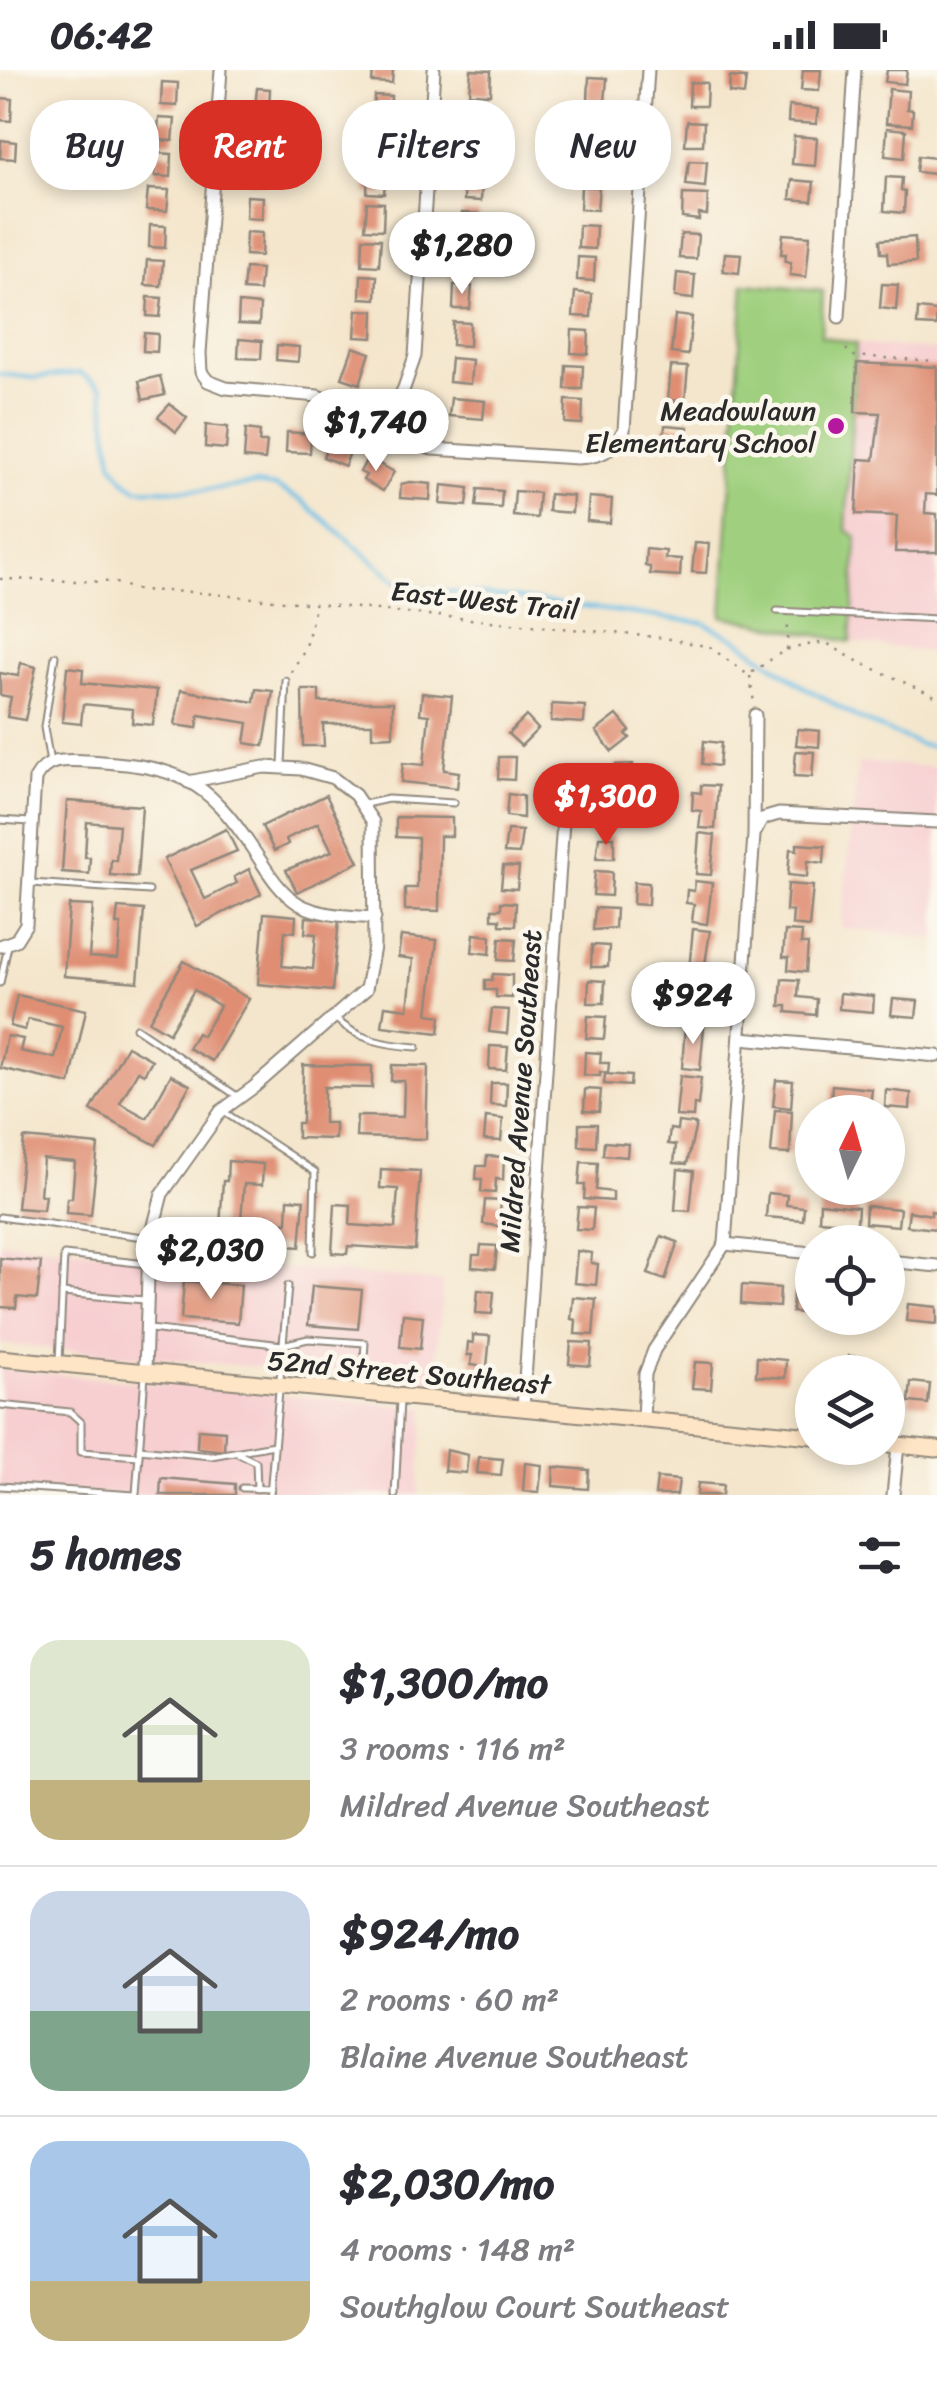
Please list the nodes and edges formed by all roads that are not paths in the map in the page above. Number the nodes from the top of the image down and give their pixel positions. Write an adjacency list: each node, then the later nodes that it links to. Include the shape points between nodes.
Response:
1 (220, 70): 6 (street, via 202,372 226,388 318,396)
2 (434, 70): 6 (street, via 415,356)
3 (648, 70): 6 (street, via 624,430 613,449 577,458 432,449)
4 (855, 70): 5 (street)
5 (839, 317)
6 (385, 426)
7 (777, 611): 8 (lane)
8 (937, 618)
9 (55, 656): 12 (lane, via 44,727)
10 (286, 681): 13 (lane)
11 (755, 715): 21 (street)
12 (50, 763): 15 (street, via 135,764); 19 (street, via 35,779)
13 (282, 768): 15 (street); 17 (street, via 333,778)
14 (566, 776): 54 (street, Mildred Avenue Southeast)
15 (188, 782): 24 (street, via 216,799 278,887 300,904)
16 (454, 804): 17 (lane, via 388,799)
17 (362, 805): 24 (street, via 373,822)
18 (0, 820): 19 (lane)
19 (30, 822): 22 (street)
20 (937, 822): 21 (street, via 779,814 762,819)
21 (754, 835): 29 (street)
22 (28, 883): 23 (lane); 25 (street, via 26,924 16,940)
23 (148, 891)
24 (375, 918): 27 (street, via 366,989)
25 (4, 944): 26 (lane)
26 (0, 983)
27 (335, 1018): 30 (lane, via 386,1045); 32 (street)
28 (136, 1028): 32 (lane)
29 (741, 1038): 31 (street); 36 (street)
30 (417, 1047)
31 (937, 1056)
32 (239, 1098): 33 (street)
33 (221, 1111): 35 (street, via 170,1179); 38 (lane, via 315,1172)
34 (0, 1217): 35 (lane)
35 (150, 1238): 40 (street)
36 (725, 1244): 37 (street); 55 (street, via 654,1350)
37 (795, 1251)
38 (312, 1252)
39 (905, 1263): 41 (street)
40 (148, 1264): 43 (lane, via 64,1255); 44 (street)
41 (937, 1266)
42 (288, 1286): 46 (lane)
43 (62, 1293): 44 (lane); 48 (lane)
44 (148, 1300): 45 (street)
45 (147, 1328): 46 (lane); 49 (street)
46 (282, 1345): 50 (lane); 51 (lane, via 308,1339 365,1343)
47 (0, 1358): 48 (main road, 52nd Street Southeast)
48 (59, 1364): 49 (main road, 52nd Street Southeast)
49 (146, 1372): 50 (main road, 52nd Street Southeast); 60 (lane)
50 (277, 1385): 51 (main road, 52nd Street Southeast); 57 (lane)
51 (362, 1393): 52 (main road, 52nd Street Southeast)
52 (400, 1397): 54 (main road, 52nd Street Southeast); 68 (lane)
53 (0, 1405): 60 (lane, via 70,1412 81,1422 81,1452)
54 (524, 1409): 55 (main road, 52nd Street Southeast)
55 (642, 1420): 56 (main road, 52nd Street Southeast)
56 (795, 1434)
57 (274, 1445): 61 (lane); 66 (lane)
58 (905, 1445): 59 (main road)
59 (937, 1448)
60 (139, 1452): 61 (lane); 67 (lane)
61 (236, 1453): 65 (lane, via 256,1462)
62 (892, 1465): 69 (street)
63 (0, 1486): 67 (lane)
64 (242, 1488): 65 (lane)
65 (257, 1488): 66 (lane)
66 (271, 1492)
67 (135, 1495)
68 (395, 1495)
69 (893, 1495)

